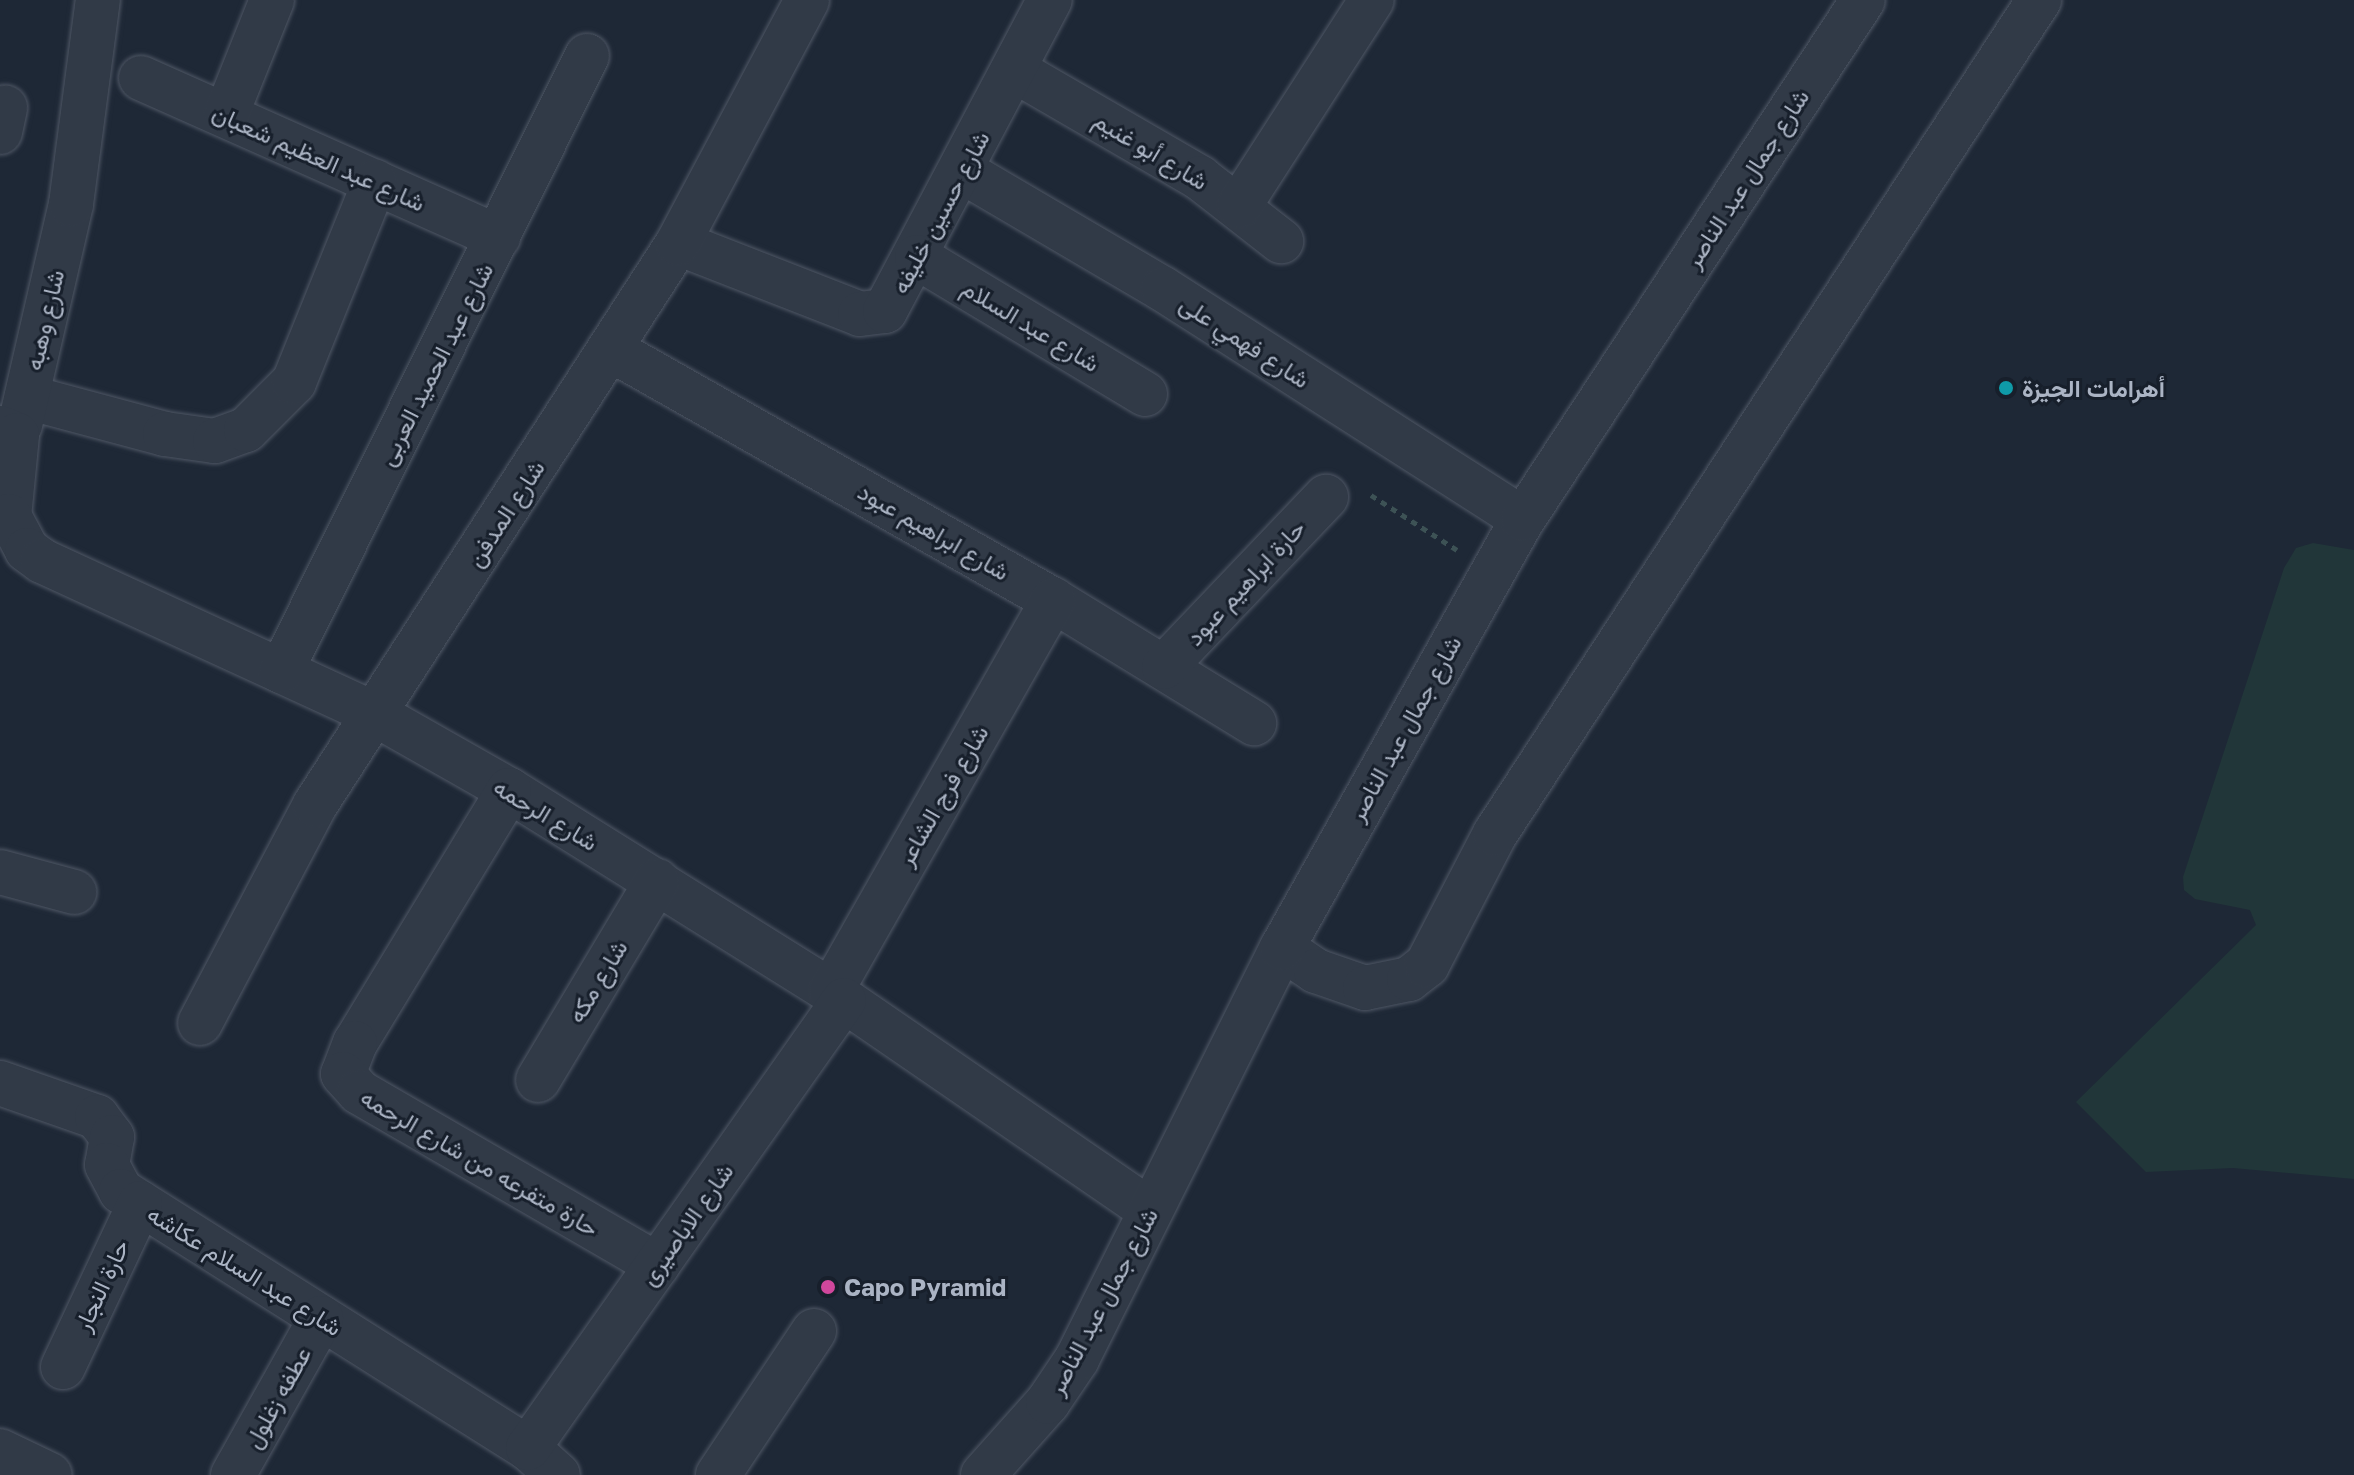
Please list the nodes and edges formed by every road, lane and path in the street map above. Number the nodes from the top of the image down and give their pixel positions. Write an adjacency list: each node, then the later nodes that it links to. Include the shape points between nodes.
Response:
1 (98, 0): 21 (street, شارع وهبه, via 71,204)
2 (272, 0): 11 (street)
3 (807, 0): 17 (street, شارع المدفن)
4 (1050, 0): 9 (street, شارع حسين خليفه)
5 (1372, 0): 14 (street)
6 (1863, 0): 24 (street, شارع جمال عبد الناصر)
7 (2039, 0): 35 (street, via 1495,834 1427,965 1409,979 1365,988 1316,971)
8 (587, 56): 15 (street, شارع عبد الحميد العربى)
9 (1014, 70): 12 (street, شارع حسين خليفه); 14 (street, شارع أبو غنيم)
10 (141, 78): 11 (street, شارع عبد العظيم شعبان)
11 (226, 115): 13 (street, شارع عبد العظيم شعبان)
12 (962, 171): 18 (street, شارع حسين خليفه); 24 (street, شارع فهمي على, via 1163,289)
13 (375, 182): 15 (street, شارع عبد العظيم شعبان); 21 (street, via 294,382 246,430 215,441)
14 (1239, 206): 16 (street, شارع أبو غنيم)
15 (498, 237): 28 (street, شارع عبد الحميد العربى)
16 (1281, 241)
17 (678, 243): 18 (street, شارع حسين خليفه, via 869,316 891,305); 19 (street, شارع المدفن)
18 (917, 257): 20 (street, شارع عبد السلام)
19 (610, 349): 26 (street, شارع ابراهيم عبود, via 901,492); 29 (street, شارع المدفن)
20 (1145, 394)
21 (15, 420): 28 (street, شارع الرحمه, via 9,516 27,550)
22 (1371, 495): 25 (path)
23 (1326, 497): 27 (street, حارة ابراهيم عبود)
24 (1523, 519): 25 (street, شارع جمال عبد الناصر)
25 (1491, 572): 35 (street, شارع جمال عبد الناصر)
26 (1053, 600): 27 (street, شارع ابراهيم عبود); 36 (street, شارع فرج الشاعر)
27 (1164, 667): 30 (street, شارع ابراهيم عبود)
28 (281, 671): 29 (street, شارع الرحمه)
29 (375, 714): 31 (street, شارع الرحمه); 37 (street, شارع المدفن, via 297,835)
30 (1254, 723)
31 (509, 790): 33 (street, شارع الرحمه); 42 (street, حارة متفرعه من شارع الرحمه, via 355,1043 343,1074 359,1092)
32 (0, 872): 34 (street)
33 (657, 881): 36 (street, شارع الرحمه); 38 (street, شارع مكه)
34 (74, 892)
35 (1282, 948): 41 (street, شارع جمال عبد الناصر)
36 (838, 995): 41 (street, شارع الرحمه); 42 (street, شارع الاباصيرى)
37 (200, 1023)
38 (538, 1080)
39 (0, 1083): 40 (street, شارع عبد السلام عكاشه, via 104,1122 112,1137 109,1175)
40 (140, 1203): 43 (street, شارع عبد السلام عكاشه); 45 (street, حارة النجار)
41 (1150, 1210): 51 (street, شارع جمال عبد الناصر, via 1077,1359 1048,1402)
42 (657, 1265): 47 (street, شارع الاباصيرى)
43 (321, 1318): 47 (street, شارع عبد السلام عكاشه); 49 (street, عطفه زغلول)
44 (814, 1331): 50 (street)
45 (63, 1367)
46 (0, 1451): 48 (street)
47 (543, 1462)
48 (50, 1475)
49 (233, 1475)
50 (718, 1475)
51 (983, 1475)

